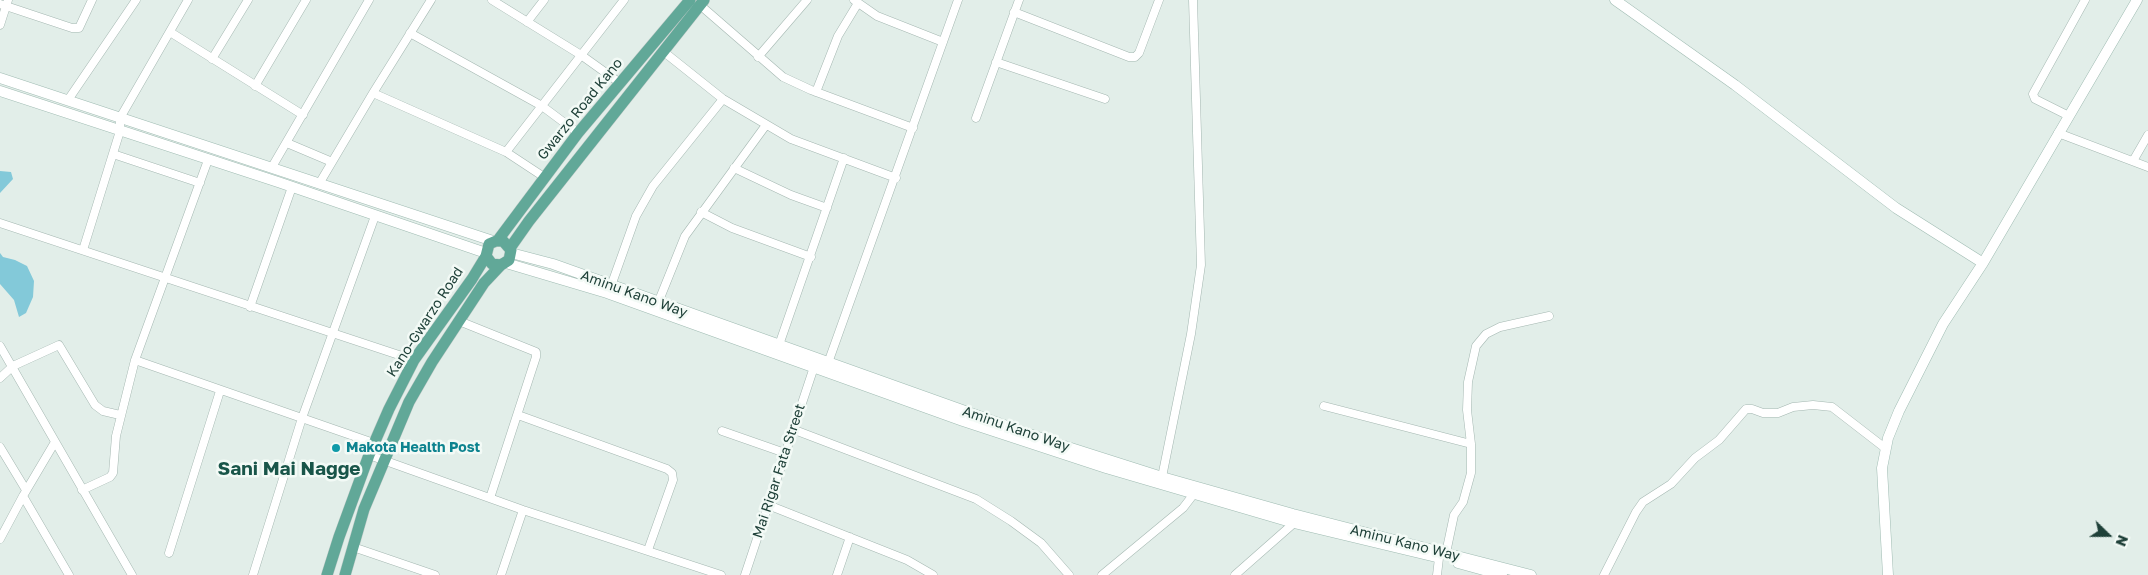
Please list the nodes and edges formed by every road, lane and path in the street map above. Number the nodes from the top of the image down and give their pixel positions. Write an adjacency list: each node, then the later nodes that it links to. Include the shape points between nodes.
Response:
1 (92, 0): 21 (street, via 79,28)
2 (136, 0): 41 (street)
3 (188, 0): 25 (street)
4 (248, 0): 31 (street)
5 (306, 0): 35 (street)
6 (370, 0): 43 (street)
7 (431, 0): 26 (street)
8 (492, 0): 23 (street)
9 (544, 0): 23 (street)
10 (624, 0): 29 (street)
11 (807, 0): 30 (street)
12 (958, 0): 27 (street)
13 (1019, 0): 22 (street)
14 (1158, 0): 22 (street, via 1135,57)
15 (1193, 0): 113 (street, via 1201,265 1191,334)
16 (1615, 0): 77 (main road, via 1735,85 1896,208)
17 (2085, 0): 44 (street, via 2033,94 2035,99)
18 (2137, 0): 44 (main road)
19 (856, 1): 27 (street, via 877,16); 37 (street)
20 (698, 2): 28 (main road); 30 (street); 34 (main road, Gwarzo Road Kano)
21 (5, 3): 24 (street)
22 (1014, 12): 32 (street)
23 (527, 22): 29 (street)
24 (0, 25)
25 (170, 32): 31 (street); 45 (street)
26 (410, 33): 38 (street); 42 (street)
27 (943, 42): 48 (street)
28 (664, 52): 39 (street); 74 (main road, via 529,220)
29 (581, 55): 34 (street); 42 (street)
30 (758, 56): 37 (street, via 783,77)
31 (212, 59): 35 (street)
32 (996, 62): 40 (street); 46 (street)
33 (0, 78): 41 (main road)
34 (620, 83): 50 (main road, Gwarzo Road Kano)
35 (255, 86): 43 (street)
36 (0, 91): 49 (main road)
37 (816, 92): 48 (street)
38 (373, 93): 54 (street); 59 (street)
39 (723, 99): 47 (street); 80 (street, via 653,186 636,216)
40 (1104, 99)
41 (68, 100): 45 (main road)
42 (542, 106): 50 (street); 54 (street)
43 (303, 115): 53 (street)
44 (2069, 116): 51 (main road)
45 (120, 118): 49 (street); 60 (main road)
46 (976, 118)
47 (766, 126): 56 (street, via 791,139); 62 (street)
48 (913, 128): 64 (street)
49 (120, 131): 55 (street); 57 (main road)
50 (578, 133): 63 (main road, Gwarzo Road Kano)
51 (2058, 133): 58 (street); 77 (main road)
52 (2148, 135): 58 (street)
53 (287, 143): 59 (street); 60 (street)
54 (506, 152): 63 (street)
55 (113, 154): 65 (street); 73 (street)
56 (844, 158): 64 (street); 68 (street)
57 (208, 160): 65 (street); 67 (main road)
58 (2133, 161): 61 (street)
59 (332, 162): 66 (street)
60 (272, 167): 66 (main road)
61 (2148, 167)
62 (734, 168): 68 (street); 69 (street)
63 (544, 177): 72 (main road, Gwarzo Road Kano)
64 (896, 178): 91 (street)
65 (200, 183): 79 (street)
66 (320, 184): 72 (main road)
67 (292, 187): 70 (main road); 82 (street)
68 (827, 208): 76 (street)
69 (701, 212): 76 (street, via 732,228); 81 (street, via 685,236)
70 (375, 216): 75 (main road); 86 (street)
71 (0, 223): 73 (street)
72 (496, 241): 74 (main road, via 505,242); 75 (main road, via 488,246)
73 (83, 250): 79 (street)
74 (511, 250): 78 (main road); 80 (main road, Aminu Kano Way)
75 (486, 255): 78 (main road, via 492,264); 90 (main road, Kano-Gwarzo Road)
76 (811, 257): 87 (street)
77 (1983, 263): 107 (main road, via 1943,324 1923,362 1899,411)
78 (504, 264): 84 (main road, Kano-Gwarzo Road, via 484,283); 85 (main road, Aminu Kano Way)
79 (165, 278): 82 (street); 89 (street)
80 (611, 286): 81 (main road, Aminu Kano Way)
81 (658, 303): 85 (main road, Aminu Kano Way)
82 (250, 307): 86 (street)
83 (1549, 316): 105 (street, via 1500,327 1486,334 1476,346 1468,382 1467,410)
84 (459, 321): 99 (street, via 536,352); 106 (main road, Kano-Gwarzo Road, via 409,402)
85 (714, 327): 87 (main road, Aminu Kano Way); 93 (main road, Aminu Kano Way)
86 (334, 332): 90 (street); 100 (street)
87 (779, 345): 91 (main road, Aminu Kano Way)
88 (0, 346): 92 (street)
89 (135, 360): 96 (street); 98 (street)
90 (414, 360): 104 (main road, Kano-Gwarzo Road)
91 (828, 362): 94 (main road, Aminu Kano Way)
92 (13, 366): 95 (street); 98 (street, via 61,346 95,405 103,411); 103 (street)
93 (814, 367): 94 (main road, Aminu Kano Way); 101 (street, Mai Rigar Fata Street)
94 (847, 374): 112 (main road, Aminu Kano Way, via 1010,437)
95 (0, 378)
96 (220, 390): 100 (street); 125 (street)
97 (1324, 406): 105 (street)
98 (120, 415): 114 (street, via 113,473)
99 (518, 415): 117 (street); 124 (street, via 672,473 673,480)
100 (302, 418): 104 (street); 130 (street)
101 (792, 429): 109 (street, Mai Rigar Fata Street); 139 (street, via 976,499 1040,543)
102 (722, 431): 109 (street)
103 (56, 442): 114 (street); 115 (street)
104 (374, 443): 106 (street); 110 (main road, Kano-Gwarzo Road)
105 (1472, 444): 126 (street, via 1471,473 1463,502 1454,514)
106 (388, 448): 111 (main road, Kano-Gwarzo Road)
107 (1886, 448): 145 (street, via 1832,407 1793,407 1778,413 1746,409 1719,440 1695,458 1671,484 1643,502); 146 (main road, via 1882,468)
108 (1, 450): 115 (street)
109 (785, 453): 118 (street, Mai Rigar Fata Street)
110 (369, 455): 111 (street); 131 (main road, Kano-Gwarzo Road)
111 (384, 460): 117 (street); 123 (main road, Kano-Gwarzo Road)
112 (1140, 474): 113 (main road, Aminu Kano Way); 116 (main road, Aminu Kano Way)
113 (1162, 477): 126 (main road, Aminu Kano Way)
114 (82, 490): 129 (street)
115 (24, 493): 122 (street); 128 (street)
116 (1192, 495): 120 (main road, Aminu Kano Way); 140 (street, via 1184,508)
117 (490, 498): 119 (street)
118 (768, 505): 121 (street); 136 (street, Mai Rigar Fata Street)
119 (523, 510): 124 (street); 134 (street)
120 (1294, 524): 126 (main road, Aminu Kano Way); 141 (street)
121 (850, 537): 137 (street); 138 (street, via 908,560)
122 (0, 539)
123 (353, 547): 132 (main road, Kano-Gwarzo Road); 133 (street)
124 (648, 550): 135 (street)
125 (168, 553)
126 (1442, 556): 127 (main road, Aminu Kano Way); 142 (street); 144 (main road, Aminu Kano Way)
127 (1474, 572): 143 (main road, Aminu Kano Way)
128 (69, 575)
129 (132, 575)
130 (253, 575)
131 (327, 575)
132 (345, 575)
133 (435, 575)
134 (501, 575)
135 (721, 575)
136 (745, 575)
137 (837, 575)
138 (933, 575)
139 (1069, 575)
140 (1102, 575)
141 (1235, 575)
142 (1437, 575)
143 (1502, 575)
144 (1531, 575)
145 (1604, 575)
146 (1888, 575)

